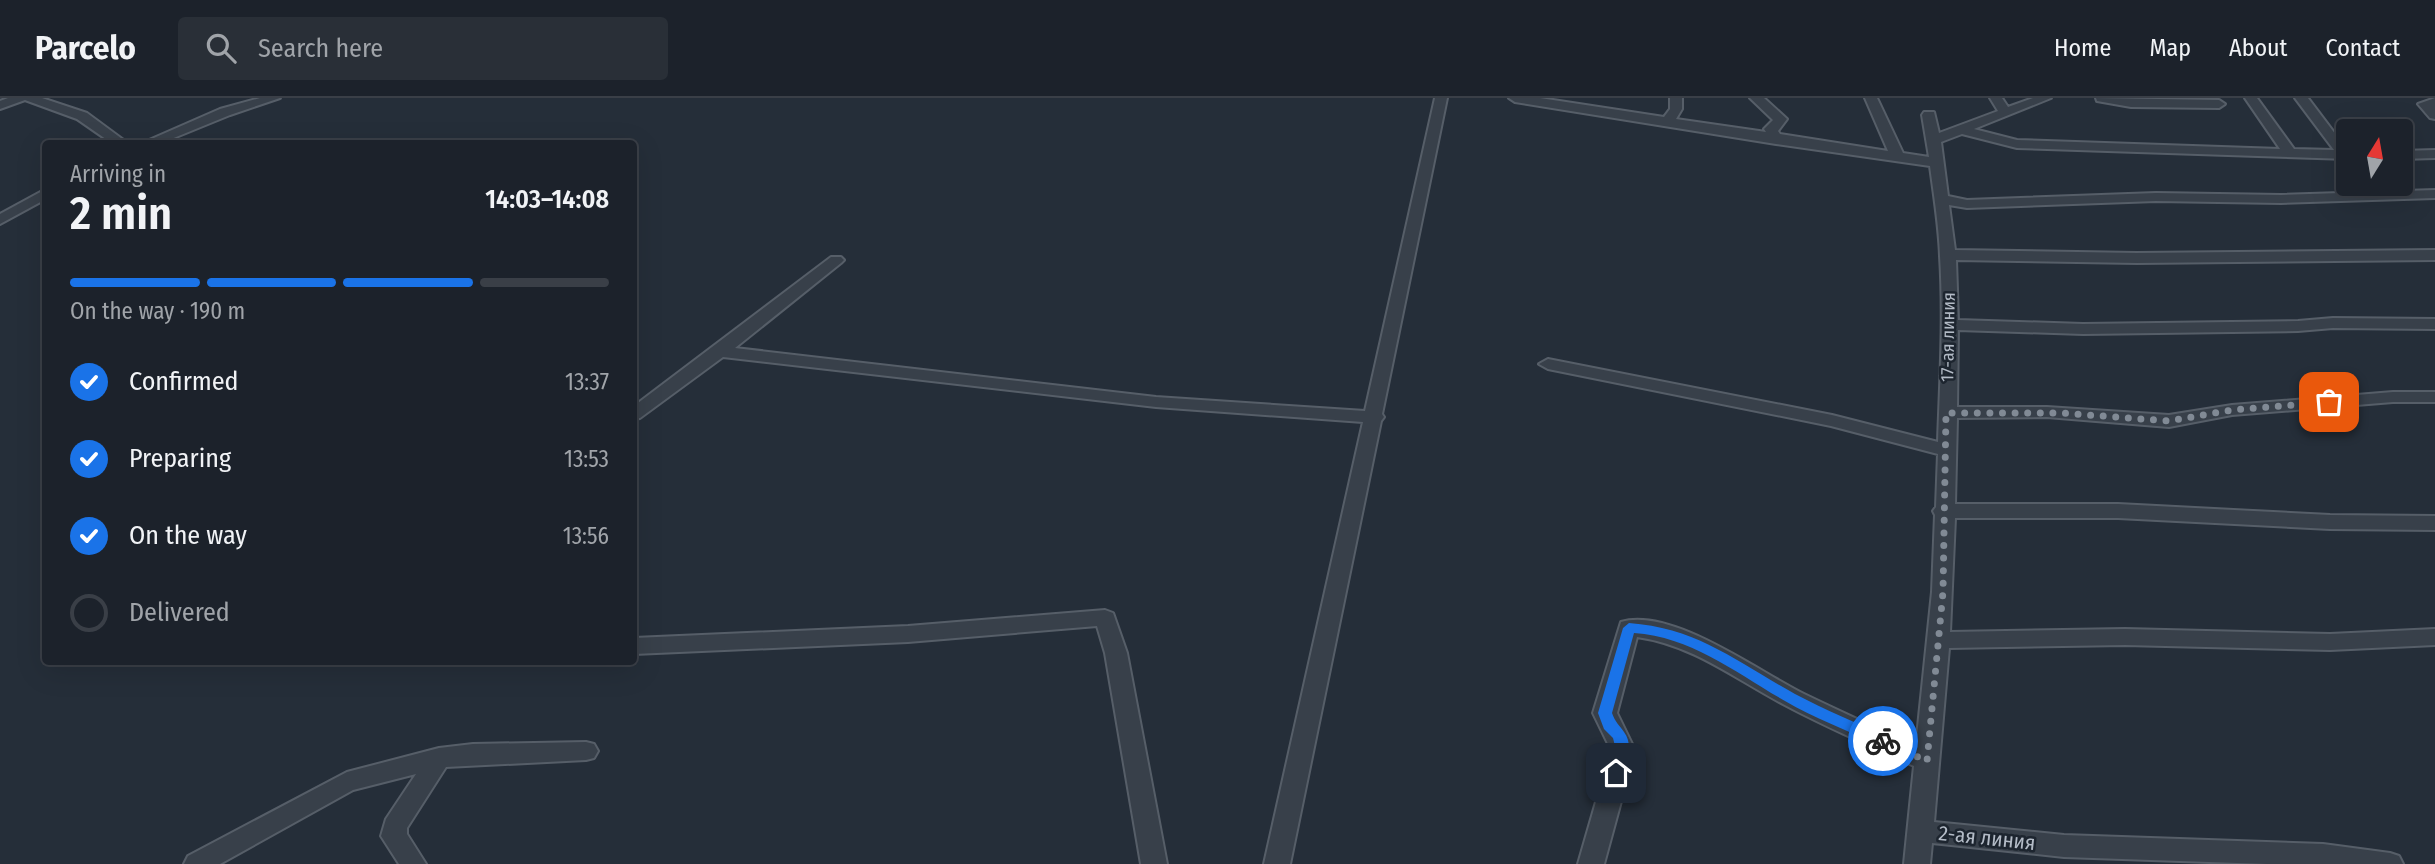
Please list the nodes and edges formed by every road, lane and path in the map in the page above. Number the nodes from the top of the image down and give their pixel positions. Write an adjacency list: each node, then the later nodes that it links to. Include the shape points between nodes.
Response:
1 (20, 98): 16 (street)
2 (30, 98): 22 (street, via 82,116)
3 (274, 98): 23 (street)
4 (1441, 98): 47 (street)
5 (1515, 98): 20 (street)
6 (1675, 98): 20 (street, via 1675,113)
7 (1756, 98): 24 (street, via 1780,119 1771,129)
8 (1871, 98): 31 (street)
9 (1996, 98): 17 (street)
10 (2045, 98): 17 (street)
11 (2102, 98): 15 (street, via 2131,103)
12 (2251, 98): 27 (street)
13 (2301, 98): 26 (street)
14 (2435, 102): 19 (street, via 2424,104)
15 (2220, 104)
16 (0, 105)
17 (2006, 114): 21 (street)
18 (1929, 115): 25 (street, 17-ая линия)
19 (2435, 115)
20 (1666, 123): 24 (street)
21 (1961, 130): 25 (street); 27 (street, via 2017,144)
22 (117, 140)
23 (156, 140)
24 (1776, 140): 31 (street)
25 (1934, 140): 32 (street, 17-ая линия)
26 (2336, 142)
27 (2290, 153): 28 (street)
28 (2336, 155)
29 (2413, 155): 30 (street)
30 (2435, 155)
31 (1898, 157): 32 (street)
32 (1934, 162): 35 (street, 17-ая линия)
33 (2435, 194): 35 (street, via 1968,204)
34 (42, 195): 36 (street)
35 (1943, 199): 37 (street, 17-ая линия)
36 (0, 220)
37 (1948, 255): 38 (street); 41 (street, 17-ая линия)
38 (2435, 255)
39 (836, 260): 42 (street)
40 (2435, 324): 41 (street, via 2322,316 2083,329)
41 (1950, 325): 46 (street, 17-ая линия)
42 (720, 351): 45 (street); 47 (street, via 1157,402)
43 (1548, 364): 48 (street, via 1854,425)
44 (2435, 397): 46 (street, via 2232,410 2169,421 2057,413)
45 (637, 412)
46 (1946, 413): 48 (street, 17-ая линия)
47 (1374, 416): 62 (street)
48 (1946, 450): 49 (street, 17-ая линия)
49 (1943, 511): 50 (street, via 2118,511); 52 (street, 17-ая линия)
50 (2435, 523)
51 (2435, 636): 52 (street, via 2330,642 2124,637)
52 (1938, 640): 56 (street, 17-ая линия)
53 (637, 646): 61 (street, via 880,635 1105,618 1116,653)
54 (586, 751): 55 (street)
55 (439, 758): 59 (street, via 347,782); 60 (street, via 396,826 394,836)
56 (1927, 761): 57 (street, 17-ая линия); 63 (street, via 1792,699 1704,646 1656,630 1629,628 1605,713 1623,750)
57 (1920, 831): 58 (street, 2-ая линия, via 2064,846); 64 (street, 17-ая линия)
58 (2324, 860): 65 (street, 2-ая линия)
59 (197, 864)
60 (413, 864)
61 (1154, 864)
62 (1277, 864)
63 (1591, 864)
64 (1917, 864)
65 (2390, 864)

